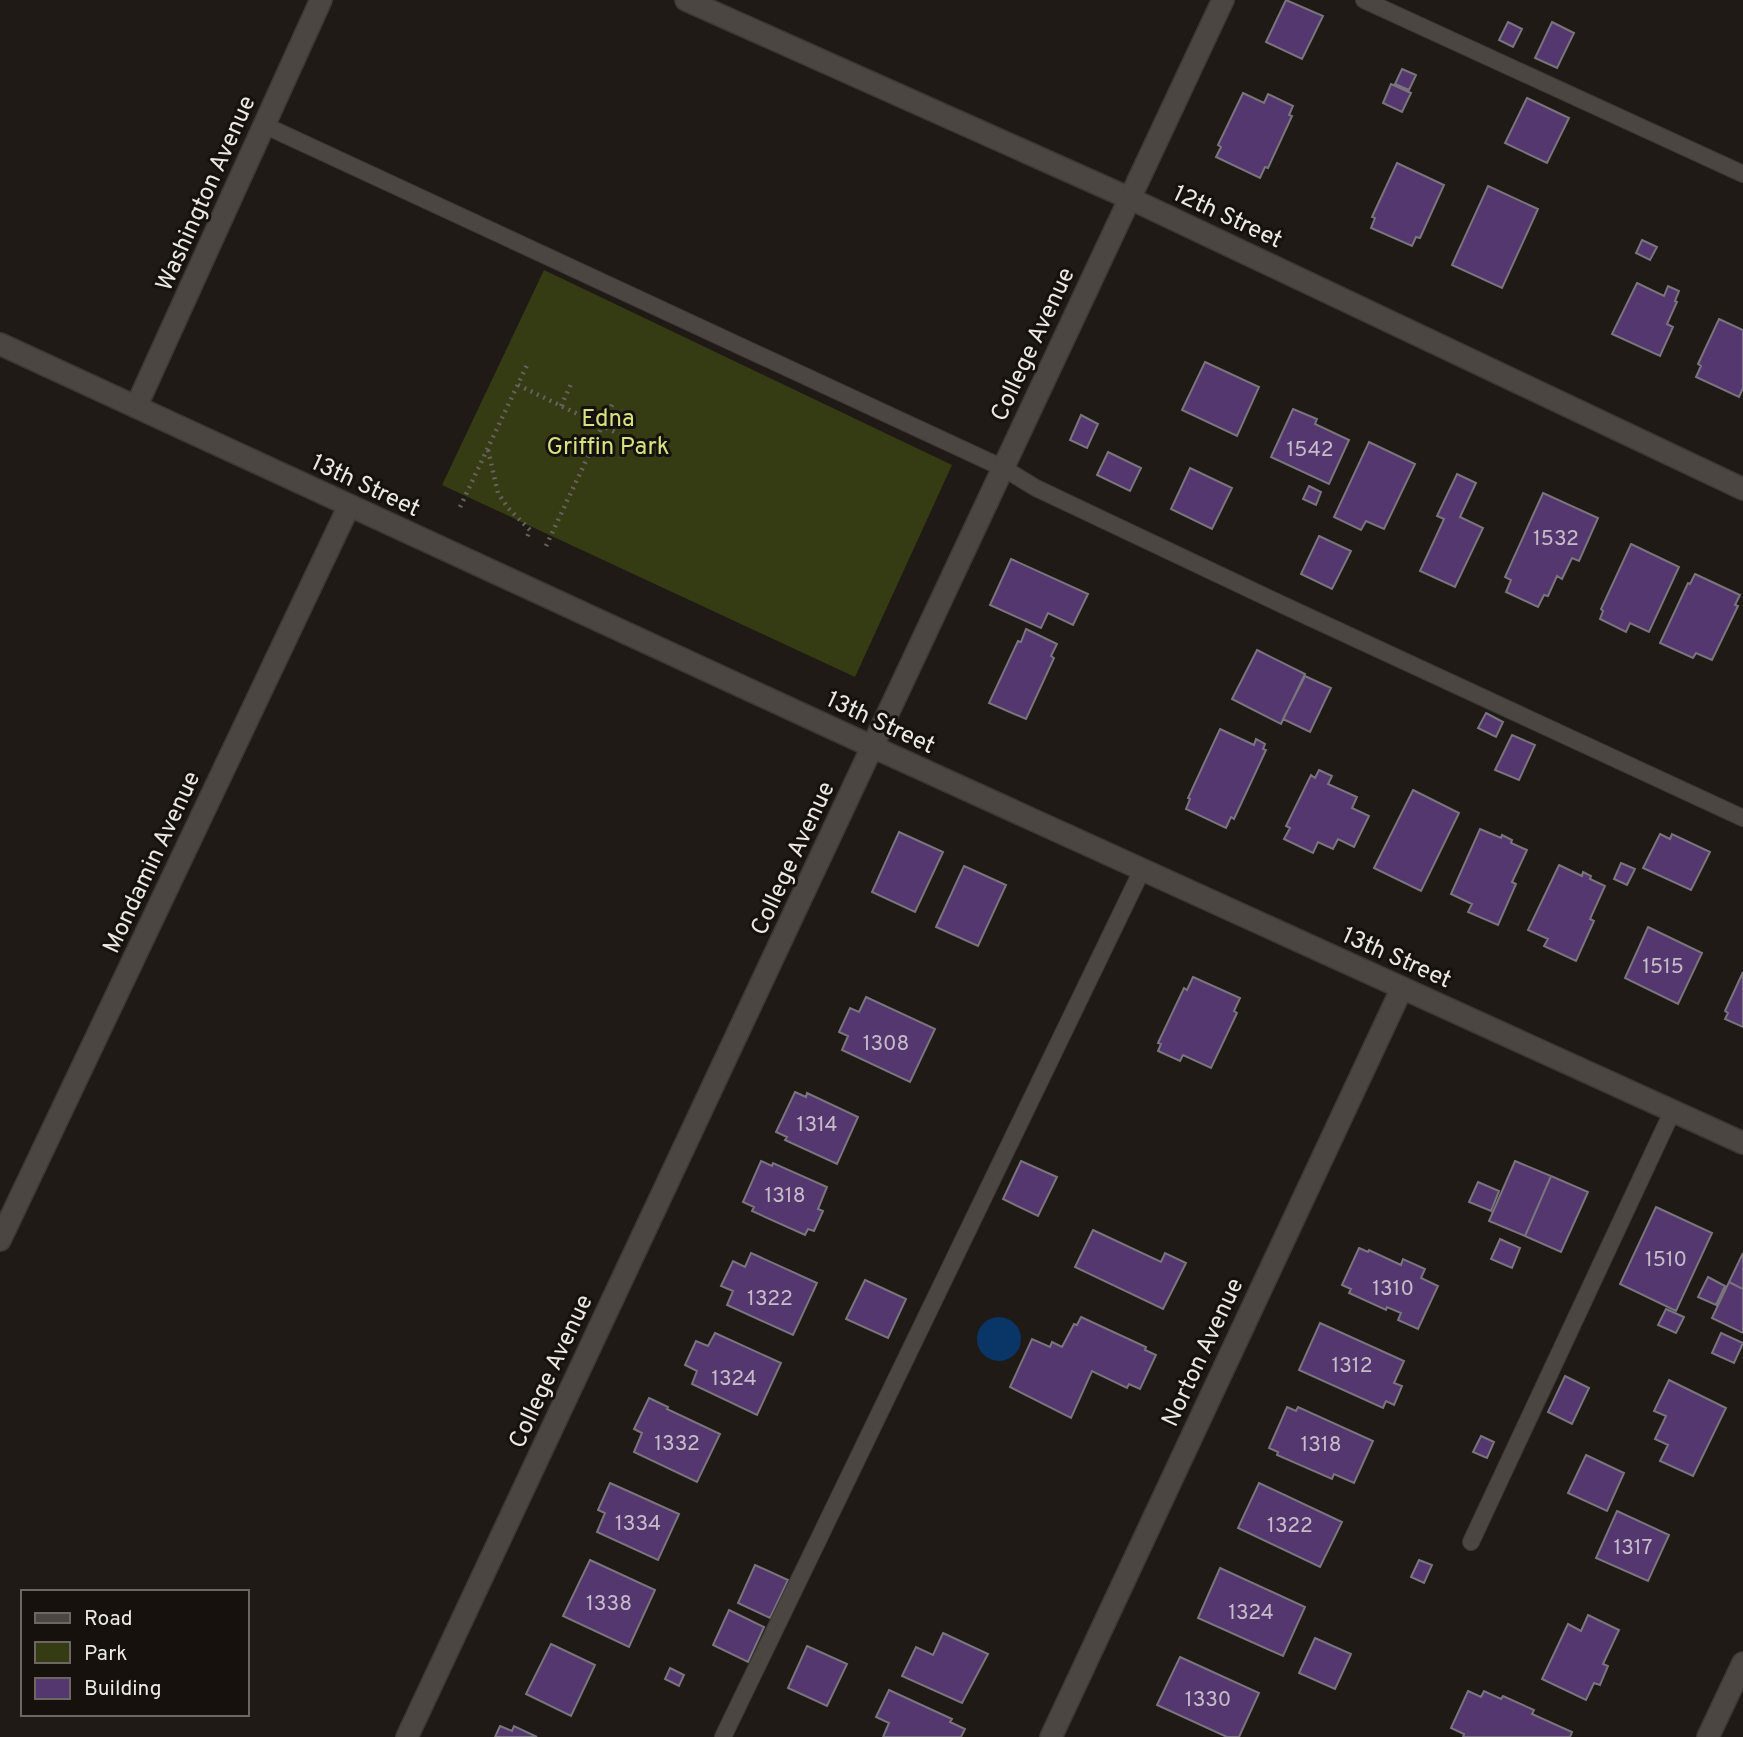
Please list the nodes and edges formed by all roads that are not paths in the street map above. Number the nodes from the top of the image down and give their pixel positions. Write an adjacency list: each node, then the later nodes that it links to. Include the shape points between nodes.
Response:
1 (321, 0): 5 (street, Washington Avenue)
2 (686, 0): 7 (street, 12th Street)
3 (1223, 0): 7 (street, College Avenue)
4 (1364, 0): 6 (lane)
5 (264, 125): 9 (street, Washington Avenue); 10 (lane)
6 (1743, 174)
7 (1129, 198): 10 (street, College Avenue); 11 (street, 12th Street)
8 (0, 344): 9 (street, 13th Street)
9 (136, 407): 12 (street, 13th Street)
10 (1003, 468): 13 (street, College Avenue); 14 (lane, via 1271,600)
11 (1743, 489)
12 (349, 506): 13 (street, 13th Street); 19 (street, Mondamin Avenue)
13 (873, 747): 15 (street, 13th Street); 22 (street, College Avenue)
14 (1743, 818)
15 (1142, 870): 16 (street, 13th Street); 23 (lane)
16 (1402, 988): 17 (street, 13th Street); 24 (street, Norton Avenue)
17 (1672, 1110): 18 (street, 13th Street); 20 (lane)
18 (1743, 1143)
19 (0, 1240)
20 (1471, 1542)
21 (1743, 1663): 25 (street)
22 (407, 1737)
23 (723, 1737)
24 (1051, 1737)
25 (1708, 1737)

